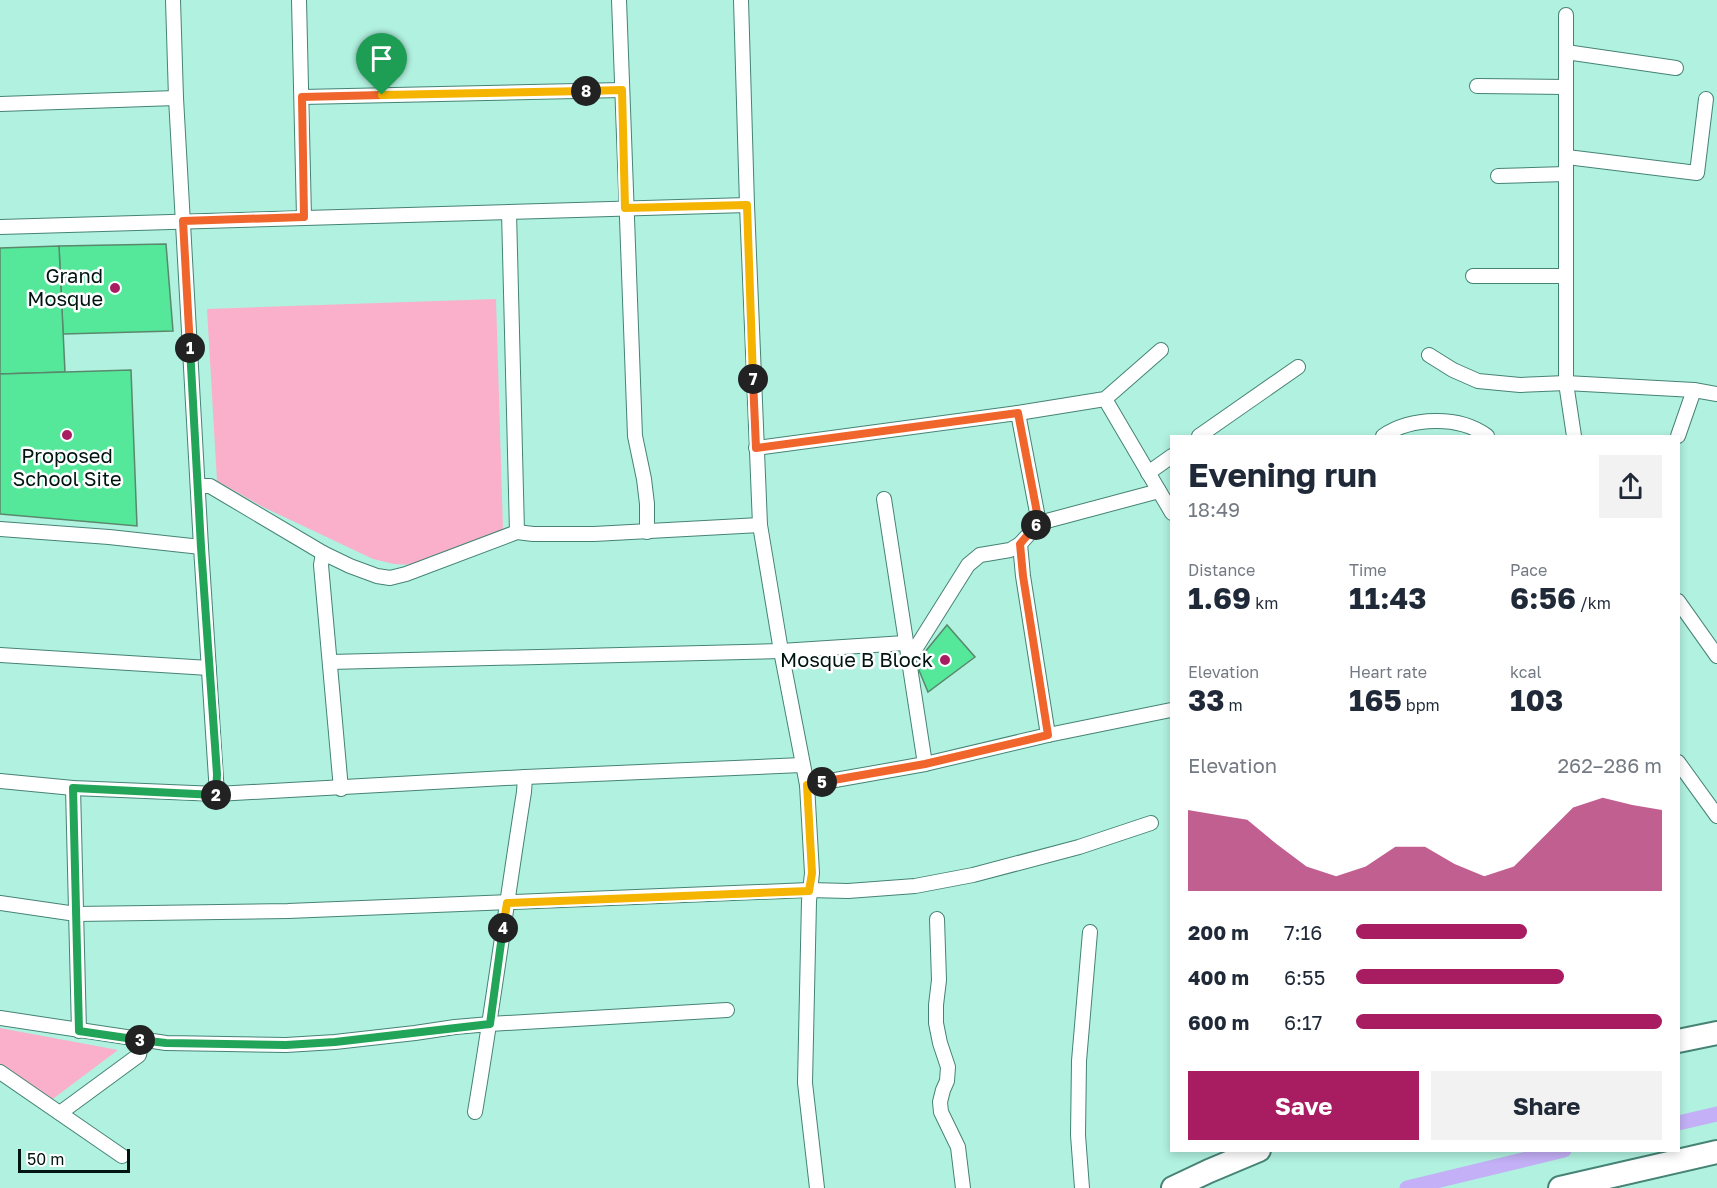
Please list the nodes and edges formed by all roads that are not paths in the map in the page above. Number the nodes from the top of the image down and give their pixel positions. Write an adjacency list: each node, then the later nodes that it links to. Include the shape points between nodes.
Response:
1 (173, 0): 12 (street)
2 (299, 0): 11 (street)
3 (619, 0): 10 (street)
4 (741, 0): 18 (street)
5 (1566, 15): 6 (street)
6 (1566, 52): 7 (street); 9 (street)
7 (1676, 68)
8 (1477, 86): 9 (street)
9 (1566, 87): 15 (street)
10 (622, 90): 11 (street); 19 (street)
11 (302, 97): 21 (street)
12 (176, 98): 14 (street); 22 (street)
13 (1706, 99): 15 (street, via 1697,173)
14 (0, 104)
15 (1567, 157): 16 (street)
16 (1566, 174): 17 (street); 25 (street)
17 (1498, 176)
18 (747, 205): 19 (street); 39 (street)
19 (625, 208): 20 (street); 50 (street, via 635,436 644,479)
20 (509, 212): 21 (street); 49 (street)
21 (304, 217): 22 (street)
22 (183, 221): 23 (street); 42 (street)
23 (0, 227)
24 (1473, 276): 25 (street)
25 (1565, 276): 29 (street)
26 (1161, 350): 32 (street)
27 (1429, 354): 29 (street, via 1478,381 1520,385)
28 (1298, 367): 34 (street)
29 (1566, 383): 30 (street); 37 (street)
30 (1694, 390): 31 (street); 38 (street)
31 (1717, 394)
32 (1105, 399): 33 (street); 41 (street)
33 (1018, 413): 39 (street); 46 (street)
34 (1200, 435)
35 (1385, 435): 36 (street, via 1415,423 1434,421 1470,427)
36 (1485, 435)
37 (1574, 435)
38 (1678, 435)
39 (756, 448): 47 (street)
40 (1170, 457): 41 (street)
41 (1148, 473): 43 (street)
42 (198, 486): 52 (street); 53 (street, via 210,486)
43 (1159, 491): 45 (street); 46 (street)
44 (884, 499): 55 (street)
45 (1170, 510)
46 (1039, 523): 51 (street)
47 (760, 525): 50 (street); 56 (street)
48 (0, 529): 52 (street)
49 (517, 532): 50 (street); 53 (street, via 390,578)
50 (647, 532)
51 (1020, 544): 59 (street, via 970,561); 63 (street)
52 (201, 547): 61 (street)
53 (323, 554): 60 (street)
54 (1680, 604): 58 (street)
55 (905, 643): 56 (street); 59 (street)
56 (780, 651): 60 (street); 65 (street)
57 (0, 655): 61 (street)
58 (1717, 656)
59 (909, 659): 64 (street)
60 (330, 662): 71 (street)
61 (209, 668): 72 (street)
62 (1170, 710): 63 (street)
63 (1048, 735): 64 (street)
64 (925, 764): 69 (street)
65 (802, 765): 67 (street); 69 (street)
66 (1680, 765): 73 (street)
67 (525, 777): 71 (street); 77 (street)
68 (0, 781): 70 (street)
69 (807, 785): 75 (street, via 812,873)
70 (73, 788): 72 (street); 78 (street)
71 (342, 789): 72 (street)
72 (217, 795)
73 (1717, 816)
74 (1151, 823): 75 (street, via 1079,847 915,886)
75 (809, 891): 77 (street); 95 (street, via 805,1083)
76 (0, 903): 78 (street)
77 (507, 903): 78 (street); 83 (street)
78 (76, 914): 84 (street)
79 (937, 919): 96 (street, via 936,1023 948,1067 940,1102 958,1147)
80 (1090, 932): 97 (street, via 1079,1061)
81 (727, 1010): 83 (street)
82 (0, 1017): 84 (street)
83 (490, 1024): 86 (street, via 286,1045); 89 (street)
84 (79, 1031): 86 (street)
85 (1717, 1033): 87 (highway)
86 (142, 1040): 90 (street, via 139,1055)
87 (1680, 1041)
88 (0, 1072): 90 (street)
89 (475, 1112)
90 (60, 1113): 93 (street)
91 (1254, 1152): 98 (highway)
92 (1717, 1152): 94 (highway)
93 (122, 1156)
94 (1604, 1183): 99 (highway)
95 (817, 1188)
96 (963, 1188)
97 (1082, 1188)
98 (1173, 1188)
99 (1560, 1188)

